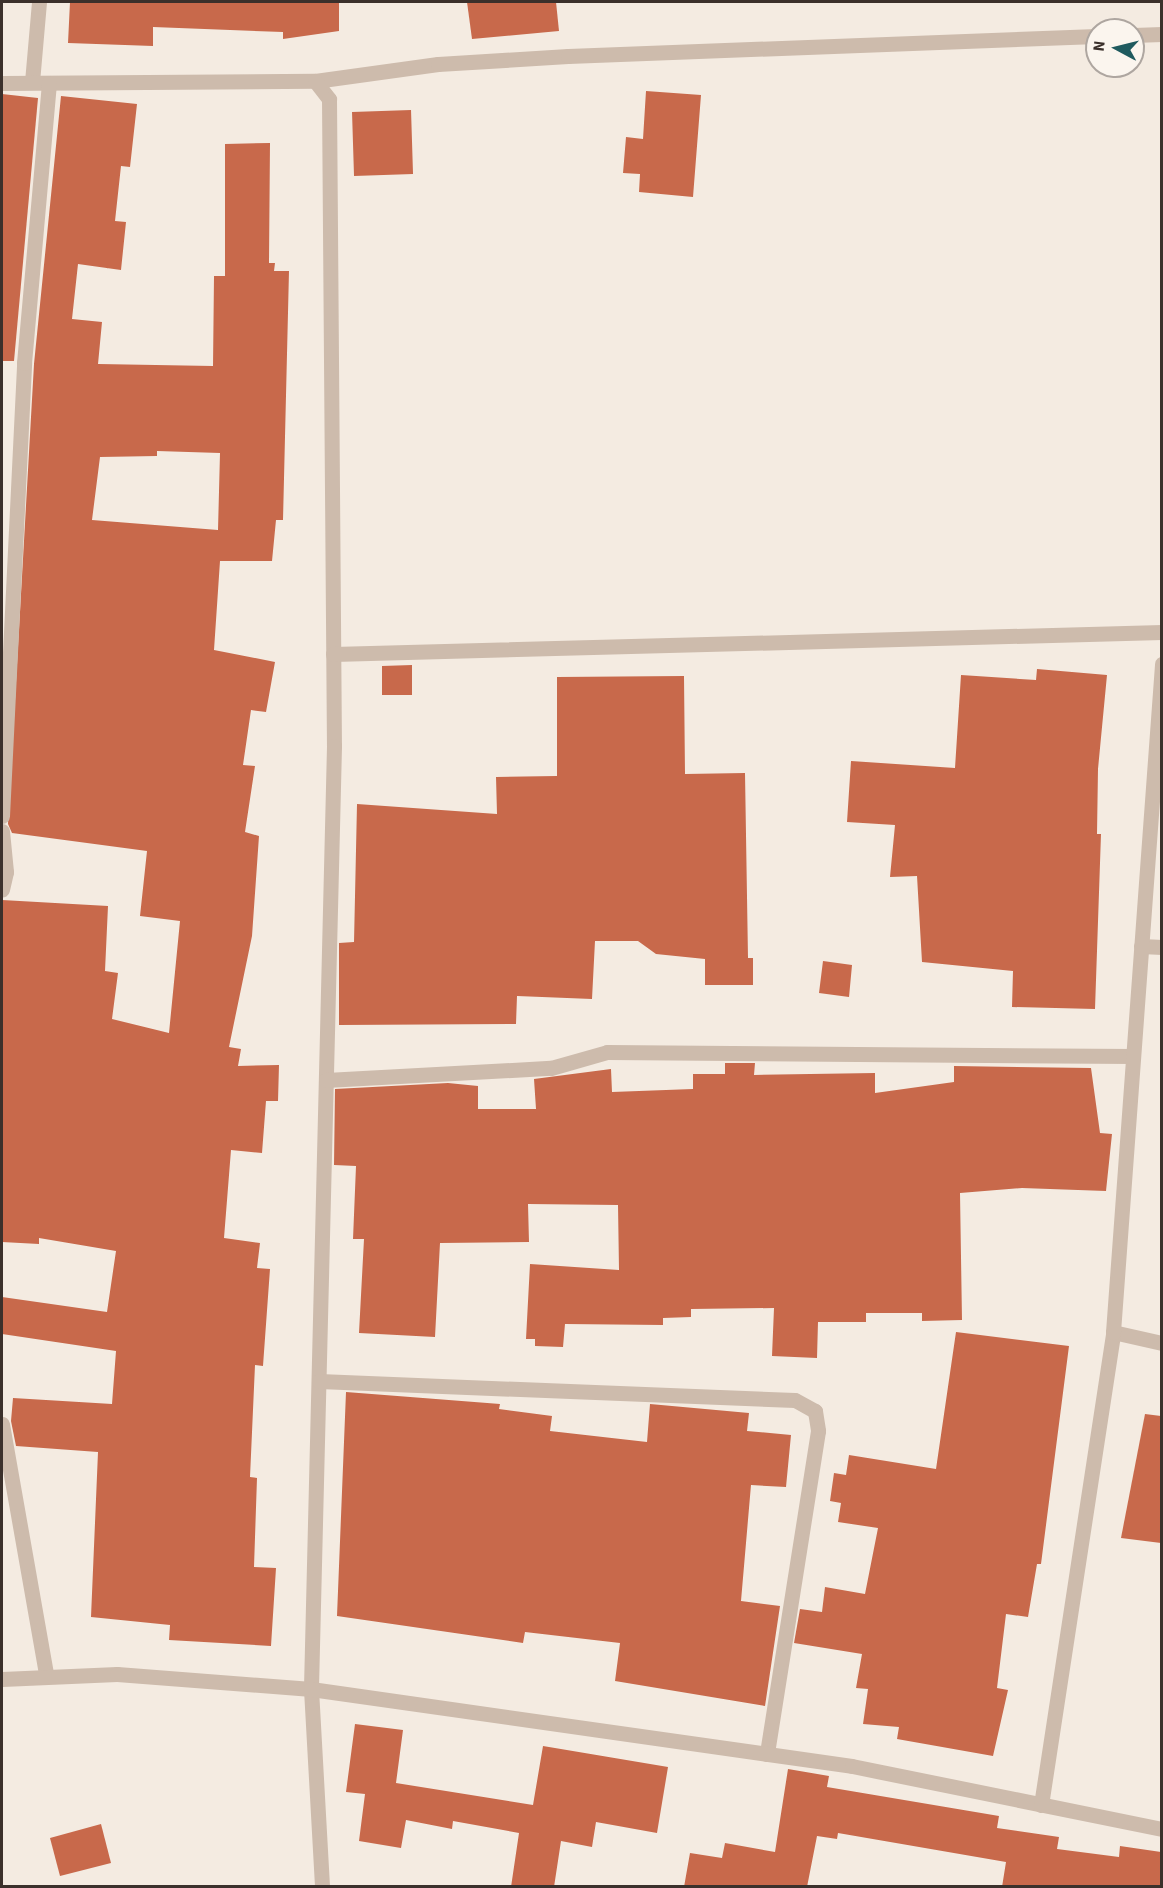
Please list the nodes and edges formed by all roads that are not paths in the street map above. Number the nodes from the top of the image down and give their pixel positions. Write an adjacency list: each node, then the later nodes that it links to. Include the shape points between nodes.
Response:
1 (39, 2): 6 (street)
2 (1161, 34): 3 (street)
3 (1145, 35)
4 (1085, 36): 5 (street, via 568,56 438,64)
5 (315, 81): 8 (street); 10 (street, via 329,99)
6 (32, 82): 7 (street); 8 (street)
7 (2, 83)
8 (49, 83): 12 (street, via 24,363)
9 (1161, 632): 10 (street)
10 (333, 654): 18 (street)
11 (1161, 664): 15 (street)
12 (2, 816)
13 (2, 831): 14 (street, via 6,872)
14 (2, 890)
15 (1141, 946): 16 (street); 17 (street)
16 (1161, 947)
17 (1133, 1056): 18 (street, via 607,1052 550,1068); 19 (street)
18 (326, 1080): 21 (street)
19 (1113, 1332): 20 (street); 27 (street)
20 (1161, 1343)
21 (319, 1381): 25 (street); 26 (street, via 795,1400 815,1411 818,1431)
22 (2, 1424): 23 (street)
23 (46, 1674): 24 (street); 25 (street, via 117,1674)
24 (5, 1679)
25 (311, 1689): 26 (street); 29 (street)
26 (767, 1754): 27 (street)
27 (1041, 1804): 28 (street)
28 (1161, 1829)
29 (322, 1887)

